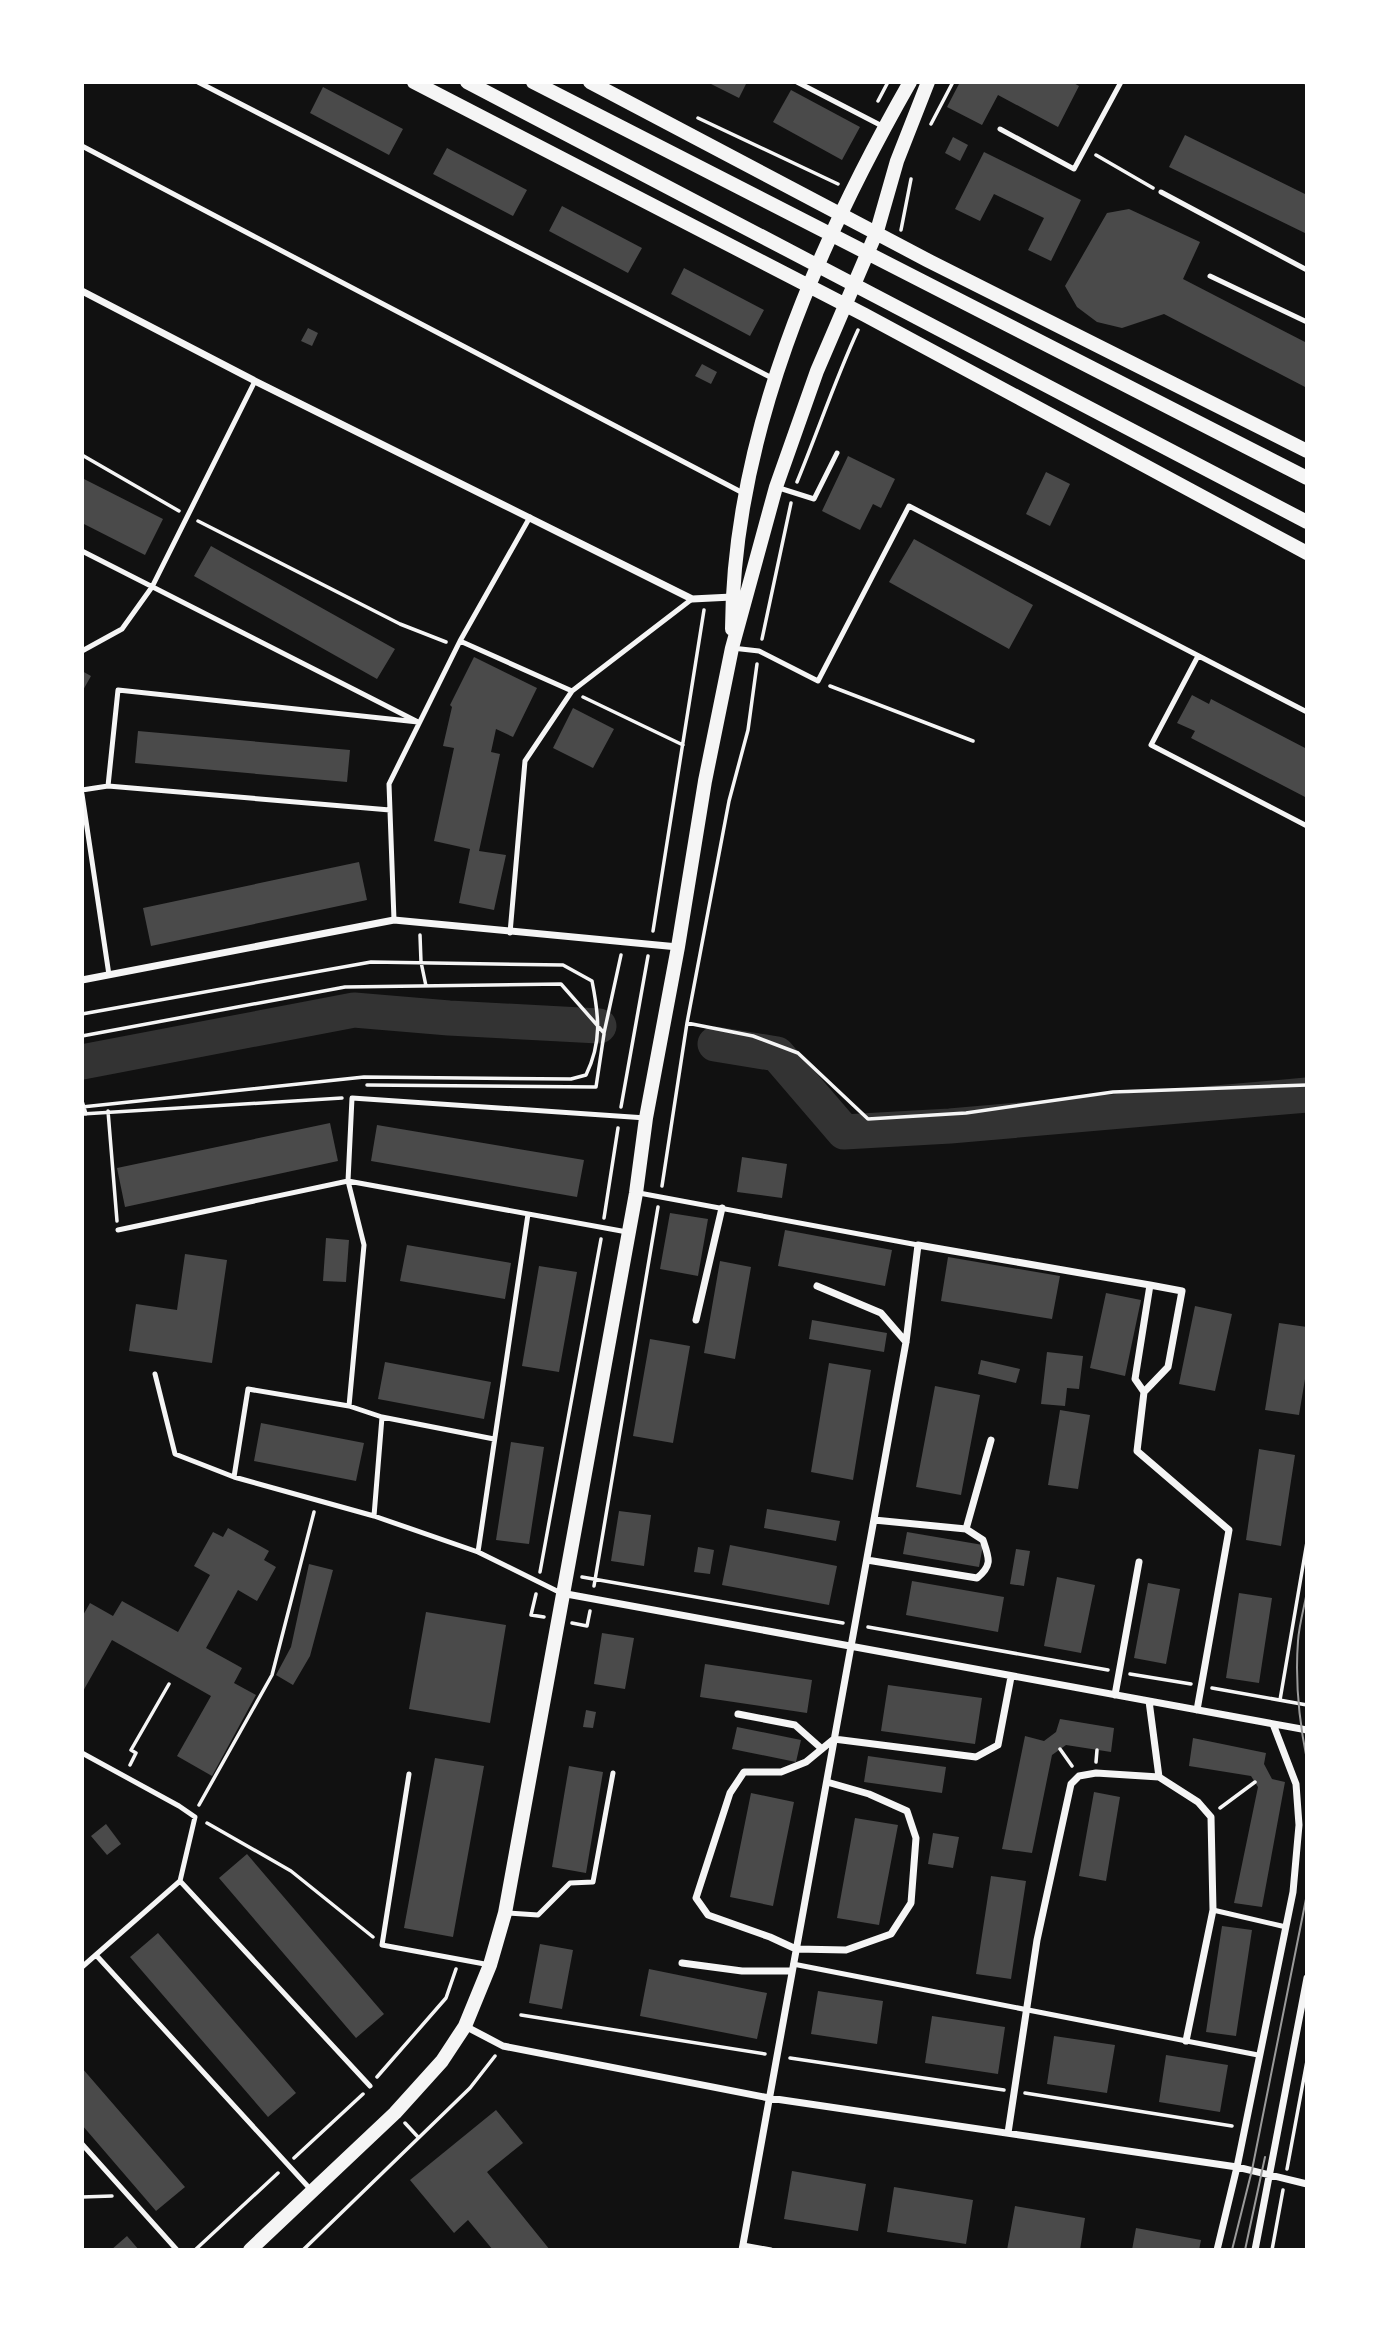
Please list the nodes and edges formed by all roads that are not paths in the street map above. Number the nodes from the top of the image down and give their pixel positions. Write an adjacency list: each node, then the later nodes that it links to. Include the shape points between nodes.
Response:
1 (198, 82): 22 (lane)
2 (414, 82): 18 (main road)
3 (467, 82): 30 (main road)
4 (533, 82): 26 (main road)
5 (590, 82): 14 (main road)
6 (797, 82): 10 (lane)
7 (910, 82): 10 (main road)
8 (928, 82): 15 (main road, via 897,162)
9 (1121, 82): 11 (lane, via 1074,169)
10 (884, 127): 14 (main road)
11 (1000, 129)
12 (82, 146): 28 (lane)
13 (1161, 192): 16 (lane)
14 (841, 213): 15 (main road); 18 (main road)
15 (877, 232): 20 (main road); 24 (main road)
16 (1307, 270)
17 (1210, 276): 21 (lane)
18 (810, 286): 20 (main road); 22 (main road)
19 (82, 291): 23 (street)
20 (845, 305): 27 (main road); 32 (main road)
21 (1307, 322)
22 (774, 379): 28 (main road)
23 (255, 381): 29 (street); 33 (lane)
24 (1307, 451)
25 (837, 453): 27 (lane, via 814,499)
26 (1307, 478)
27 (776, 487): 37 (main road)
28 (746, 495): 34 (main road)
29 (530, 517): 35 (street); 36 (lane)
30 (1307, 522)
31 (82, 551): 33 (lane)
32 (1307, 554)
33 (152, 587): 38 (lane, via 122,629); 42 (lane)
34 (732, 597): 35 (street); 37 (main road)
35 (692, 599): 40 (lane)
36 (459, 644): 40 (lane); 42 (lane)
37 (732, 648): 39 (lane, via 760,651 818,681 909,506); 49 (main road)
38 (82, 651)
39 (1198, 656): 41 (lane); 46 (lane, via 1151,745)
40 (572, 691): 48 (lane, via 525,761)
41 (1307, 712)
42 (418, 722): 43 (lane, via 118,690); 45 (lane, via 389,784)
43 (108, 786): 44 (lane); 45 (lane)
44 (82, 792): 50 (lane)
45 (390, 810): 47 (lane)
46 (1307, 826)
47 (394, 920): 48 (street); 50 (street)
48 (510, 933): 49 (street)
49 (678, 947): 52 (main road)
50 (110, 975): 51 (street)
51 (82, 979)
52 (646, 1118): 53 (lane, via 352,1098); 54 (main road)
53 (348, 1181): 56 (lane); 57 (lane); 66 (lane, via 364,1245)
54 (636, 1193): 55 (lane); 58 (main road)
55 (722, 1208): 59 (lane); 62 (street)
56 (528, 1214): 58 (lane); 68 (lane)
57 (118, 1230)
58 (628, 1232): 77 (main road)
59 (918, 1245): 60 (street); 63 (street)
60 (1150, 1285): 65 (street, via 1135,1379); 65 (street, via 1182,1291 1168,1367)
61 (817, 1286): 63 (street, via 881,1313)
62 (696, 1320)
63 (906, 1342): 72 (street)
64 (155, 1374): 70 (lane, via 174,1454)
65 (1144, 1392): 82 (street, via 1137,1451 1229,1530)
66 (349, 1406): 67 (lane); 70 (lane, via 247,1389)
67 (382, 1417): 68 (lane); 71 (lane)
68 (494, 1439): 74 (lane)
69 (991, 1440): 73 (street)
70 (234, 1477): 71 (lane)
71 (374, 1516): 74 (lane)
72 (874, 1520): 73 (street); 75 (street)
73 (966, 1529): 75 (street, via 984,1540 989,1560 977,1578)
74 (478, 1552): 77 (lane)
75 (867, 1560): 78 (street)
76 (1139, 1562): 80 (street)
77 (561, 1593): 78 (street); 95 (main road)
78 (851, 1646): 79 (street); 86 (street)
79 (1011, 1677): 80 (street); 86 (street, via 998,1745 976,1757)
80 (1115, 1695): 81 (street)
81 (1149, 1701): 82 (street); 91 (street)
82 (1197, 1710): 84 (street)
83 (737, 1714): 87 (street, via 795,1725)
84 (1273, 1724): 85 (street); 96 (street, via 1296,1784 1299,1825)
85 (1307, 1730)
86 (834, 1739): 87 (street); 92 (street)
87 (822, 1749): 97 (street, via 806,1762 781,1772 744,1772 730,1793 696,1898 708,1915)
88 (82, 1754): 93 (lane, via 194,1817)
89 (613, 1773): 95 (lane, via 593,1882 570,1883 538,1915)
90 (409, 1774): 100 (lane, via 382,1945)
91 (1159, 1777): 94 (street, via 1211,1816); 104 (street, via 1096,1773 1079,1776 1071,1784)
92 (827, 1782): 97 (street); 97 (street, via 907,1811 916,1838 911,1903 891,1934 846,1950)
93 (180, 1881): 98 (lane); 108 (lane)
94 (1213, 1910): 96 (lane); 106 (street)
95 (505, 1913): 100 (main road)
96 (1286, 1927): 107 (street)
97 (796, 1949): 102 (street)
98 (96, 1955): 101 (lane); 115 (lane)
99 (682, 1963): 102 (street, via 742,1971)
100 (490, 1965): 105 (main road)
101 (82, 1967)
102 (793, 1968): 104 (lane); 109 (street)
103 (1307, 1978): 113 (street)
104 (1026, 2010): 106 (lane); 110 (street)
105 (465, 2026): 109 (street, via 503,2046); 115 (main road, via 395,2113)
106 (1186, 2041): 107 (lane)
107 (1258, 2055): 112 (street)
108 (370, 2086)
109 (769, 2098): 110 (street); 116 (street)
110 (1008, 2133): 112 (street)
111 (82, 2144): 117 (lane)
112 (1237, 2167): 113 (street); 120 (street)
113 (1269, 2173): 114 (street); 121 (street)
114 (1307, 2184)
115 (312, 2191): 118 (main road)
116 (742, 2247): 119 (lane)
117 (177, 2250)
118 (250, 2250)
119 (771, 2250)
120 (1217, 2250)
121 (1255, 2250)

